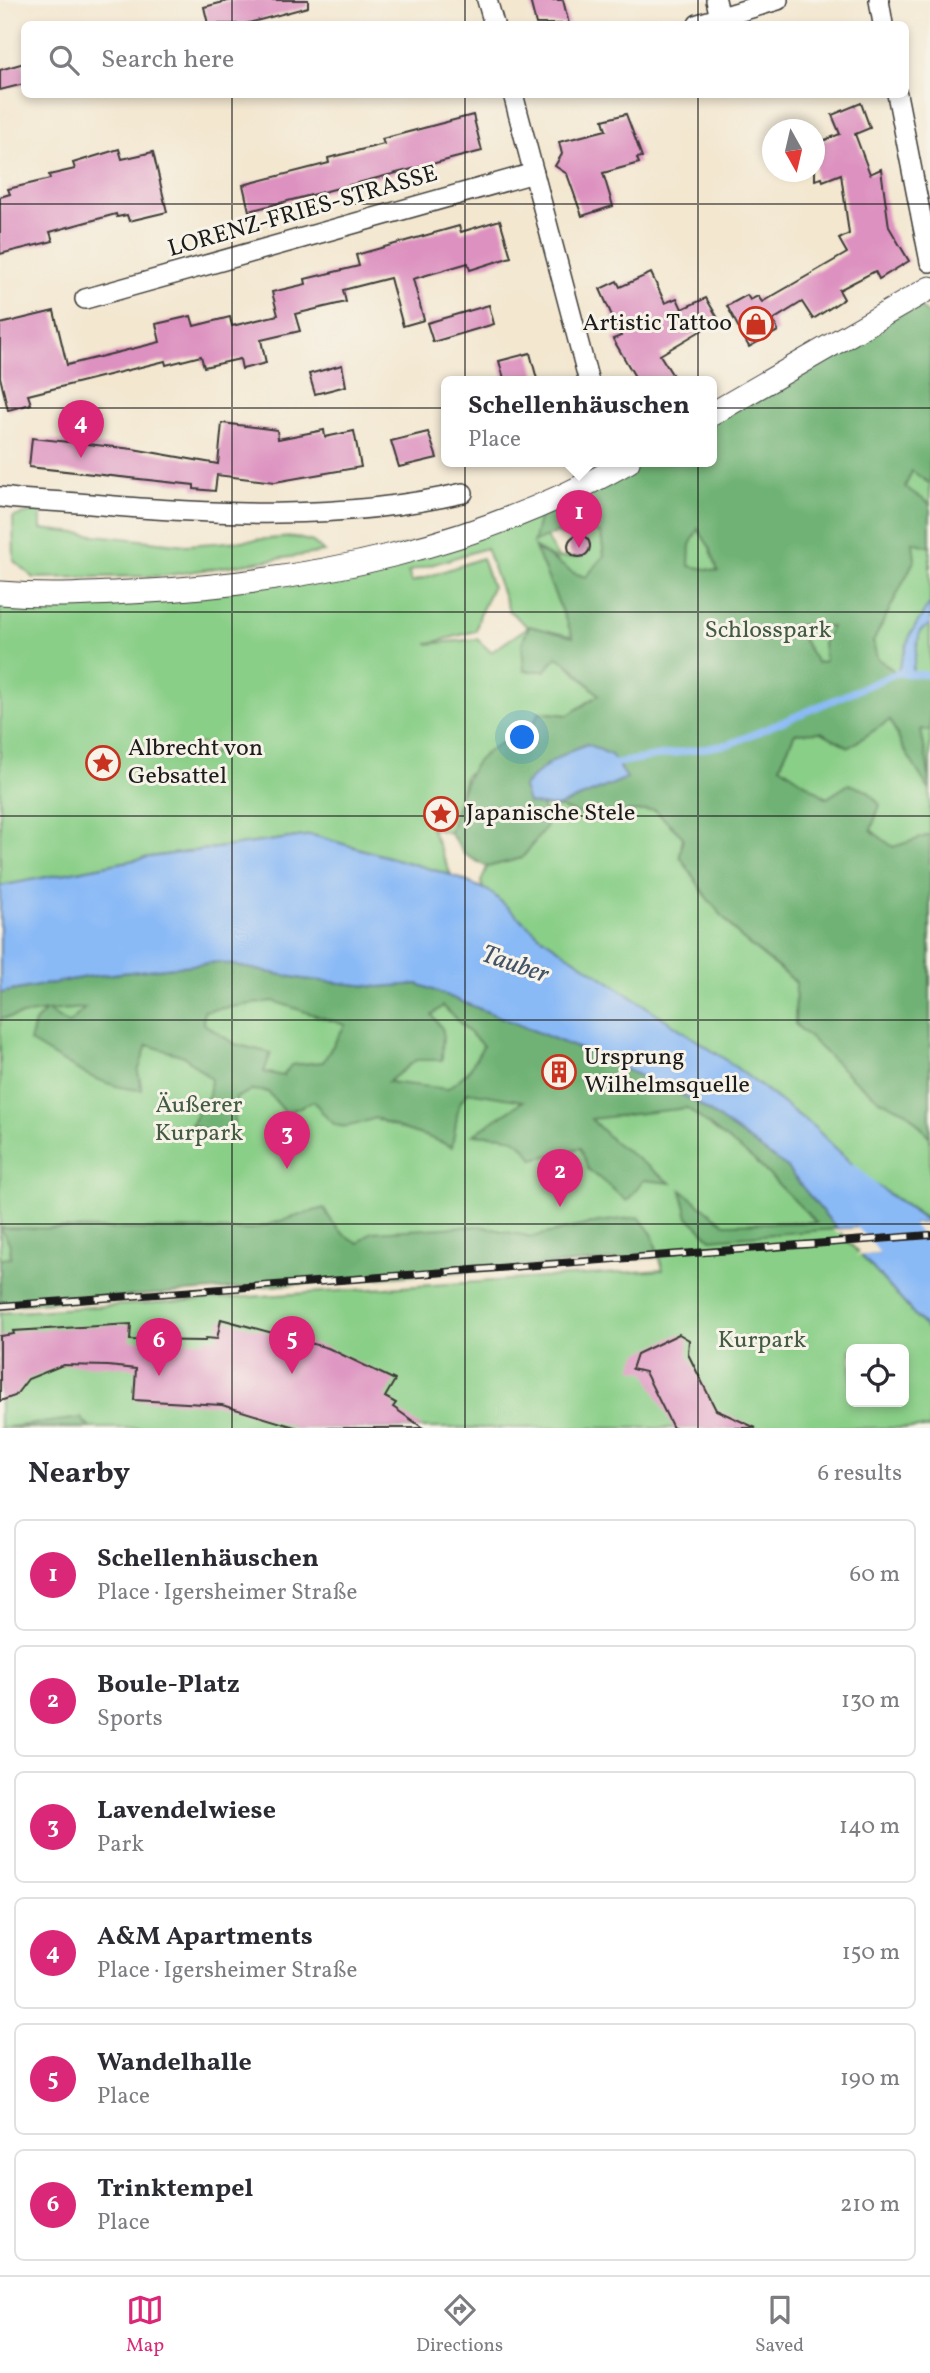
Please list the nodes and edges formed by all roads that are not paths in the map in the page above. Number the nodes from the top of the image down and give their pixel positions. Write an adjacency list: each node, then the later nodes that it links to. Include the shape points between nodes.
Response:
1 (488, 0): 5 (street)
2 (778, 0): 4 (street)
3 (879, 0): 7 (street)
4 (718, 9): 6 (street)
5 (493, 21)
6 (702, 21)
7 (882, 21)
8 (514, 98): 10 (street)
9 (898, 98): 11 (street)
10 (534, 173): 13 (street, LORENZ-FRIES-STRASSE); 14 (street)
11 (930, 262)
12 (930, 288): 15 (street)
13 (85, 299)
14 (587, 376)
15 (717, 411)
16 (614, 467): 19 (street, via 542,506 466,535 299,577 138,592)
17 (463, 494): 18 (street, via 421,503 285,514)
18 (0, 497)
19 (0, 593)

